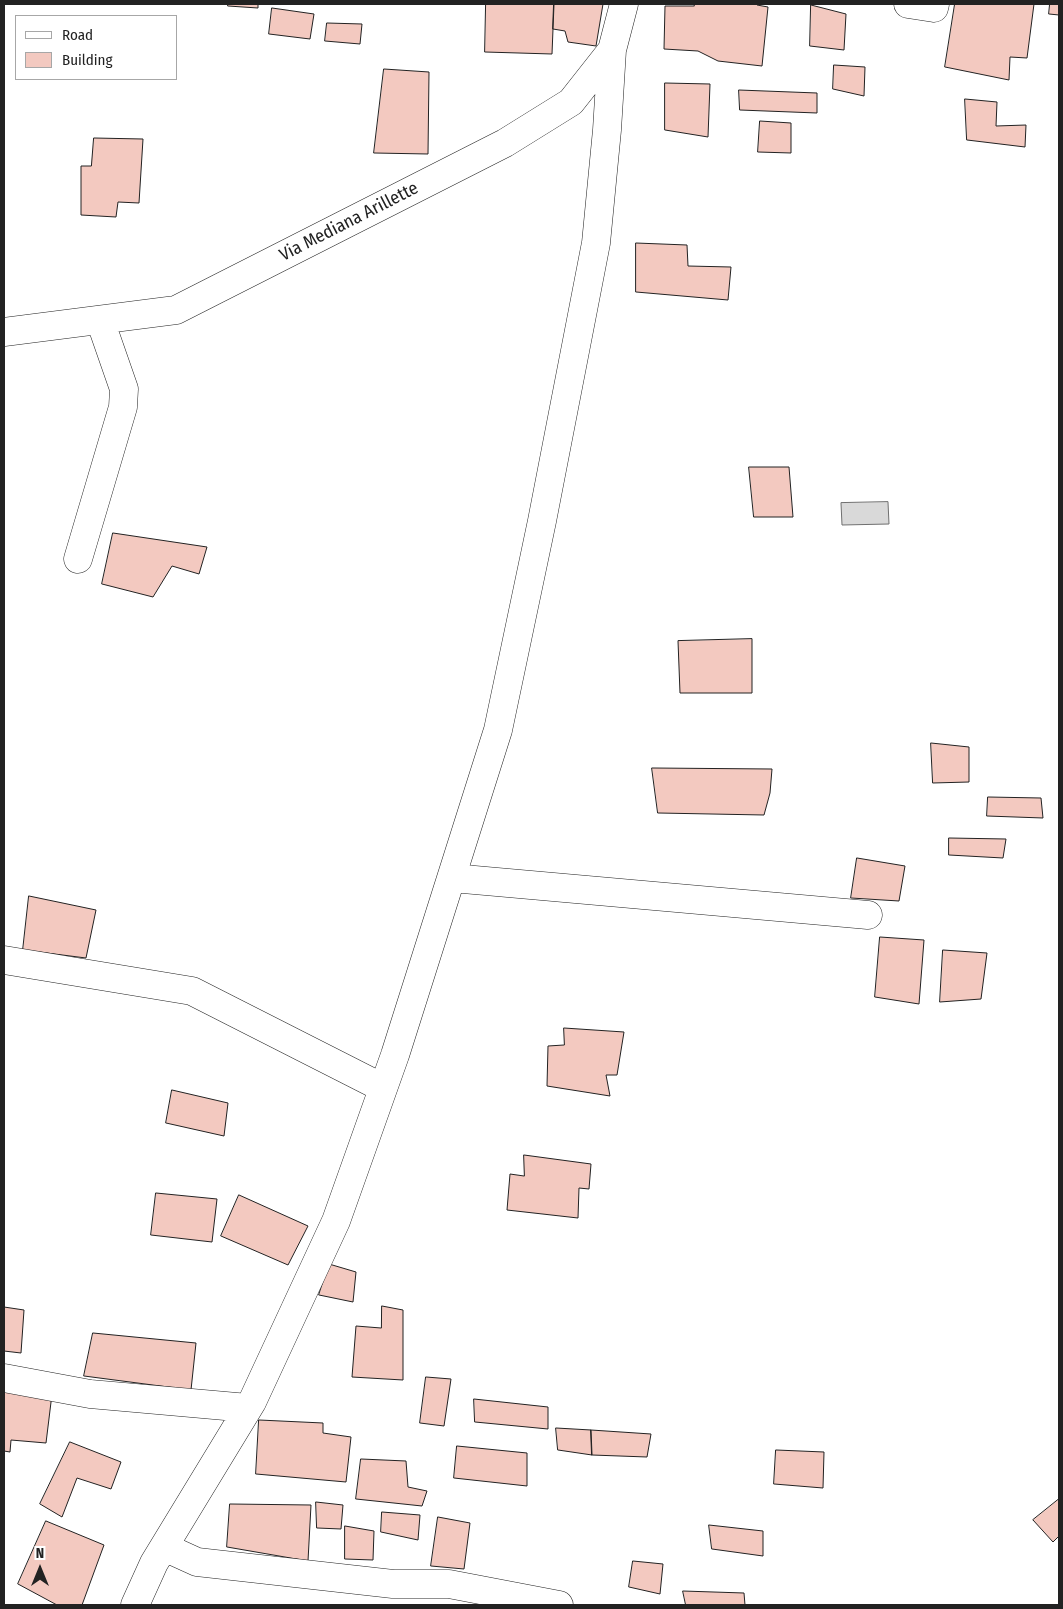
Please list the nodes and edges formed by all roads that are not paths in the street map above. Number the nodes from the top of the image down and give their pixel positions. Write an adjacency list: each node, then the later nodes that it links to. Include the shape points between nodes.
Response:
1 (624, 4): 4 (street, Via Mediana Arillette)
2 (908, 4): 3 (street, via 934,8)
3 (935, 4)
4 (612, 50): 5 (street, Via Mediana Arillette, via 571,102 505,143 176,310); 8 (street, via 608,130 596,243 498,730)
5 (100, 320): 6 (street, Via Mediana Arillette); 7 (street, via 124,389 123,407)
6 (4, 332)
7 (78, 559)
8 (452, 878): 9 (street); 11 (street)
9 (868, 916)
10 (4, 960): 11 (street, via 192,991)
11 (383, 1088): 13 (street, via 336,1221)
12 (4, 1378): 13 (street, via 90,1394)
13 (248, 1408): 14 (street)
14 (164, 1547): 15 (street); 16 (street, via 197,1562 393,1584 449,1584)
15 (135, 1605)
16 (559, 1605)

